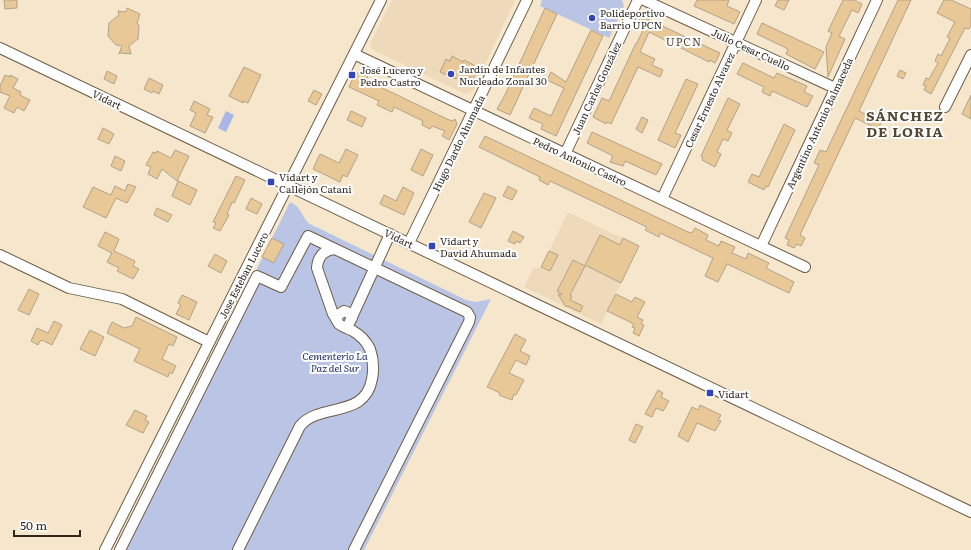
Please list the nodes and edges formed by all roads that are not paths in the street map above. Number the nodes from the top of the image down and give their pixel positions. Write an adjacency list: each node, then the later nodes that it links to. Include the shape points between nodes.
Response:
1 (381, 0): 9 (street, Jose Esteban Lucero)
2 (527, 0): 14 (street, Hugo Dardo Ahumada)
3 (638, 0): 15 (street, Juan Carlos González)
4 (644, 0): 7 (street, Julio Cesar Cuello)
5 (756, 0): 7 (street, Cesar Ernesto Alvarez)
6 (877, 0): 12 (street, Argentino Antonio Balmaceda)
7 (736, 43): 12 (street, Julio Cesar Cuello); 17 (street, Cesar Ernesto Alvarez)
8 (0, 48): 16 (street, Vidart)
9 (354, 54): 14 (street, Pedro Antonio Castro); 16 (street, Jose Esteban Lucero)
10 (971, 55): 11 (street)
11 (968, 68): 13 (street)
12 (835, 88): 20 (street, Argentino Antonio Balmaceda)
13 (945, 107)
14 (474, 110): 15 (street, Pedro Antonio Castro); 19 (street, Hugo Dardo Ahumada)
15 (565, 154): 17 (street, Pedro Antonio Castro)
16 (289, 186): 18 (street, Vidart); 28 (street, Jose Esteban Lucero)
17 (662, 199): 20 (street, Pedro Antonio Castro)
18 (390, 234): 19 (street, Vidart); 23 (street)
19 (409, 243): 29 (street, Vidart)
20 (761, 246): 24 (street, Pedro Antonio Castro)
21 (335, 249): 23 (street); 26 (street, via 320,256 317,268); 31 (street, via 308,236 281,287 258,276)
22 (0, 255): 28 (street, via 69,288 122,299)
23 (375, 267): 25 (street); 33 (street, via 467,312 470,317)
24 (806, 267)
25 (352, 318): 26 (street, via 344,311); 27 (street)
26 (336, 320): 27 (street)
27 (347, 328): 32 (street, via 365,341 369,348 373,365 371,384 366,393 353,405 318,414 300,426)
28 (209, 342): 30 (street, Jose Esteban Lucero)
29 (971, 512)
30 (105, 550)
31 (120, 550)
32 (238, 550)
33 (354, 550)

